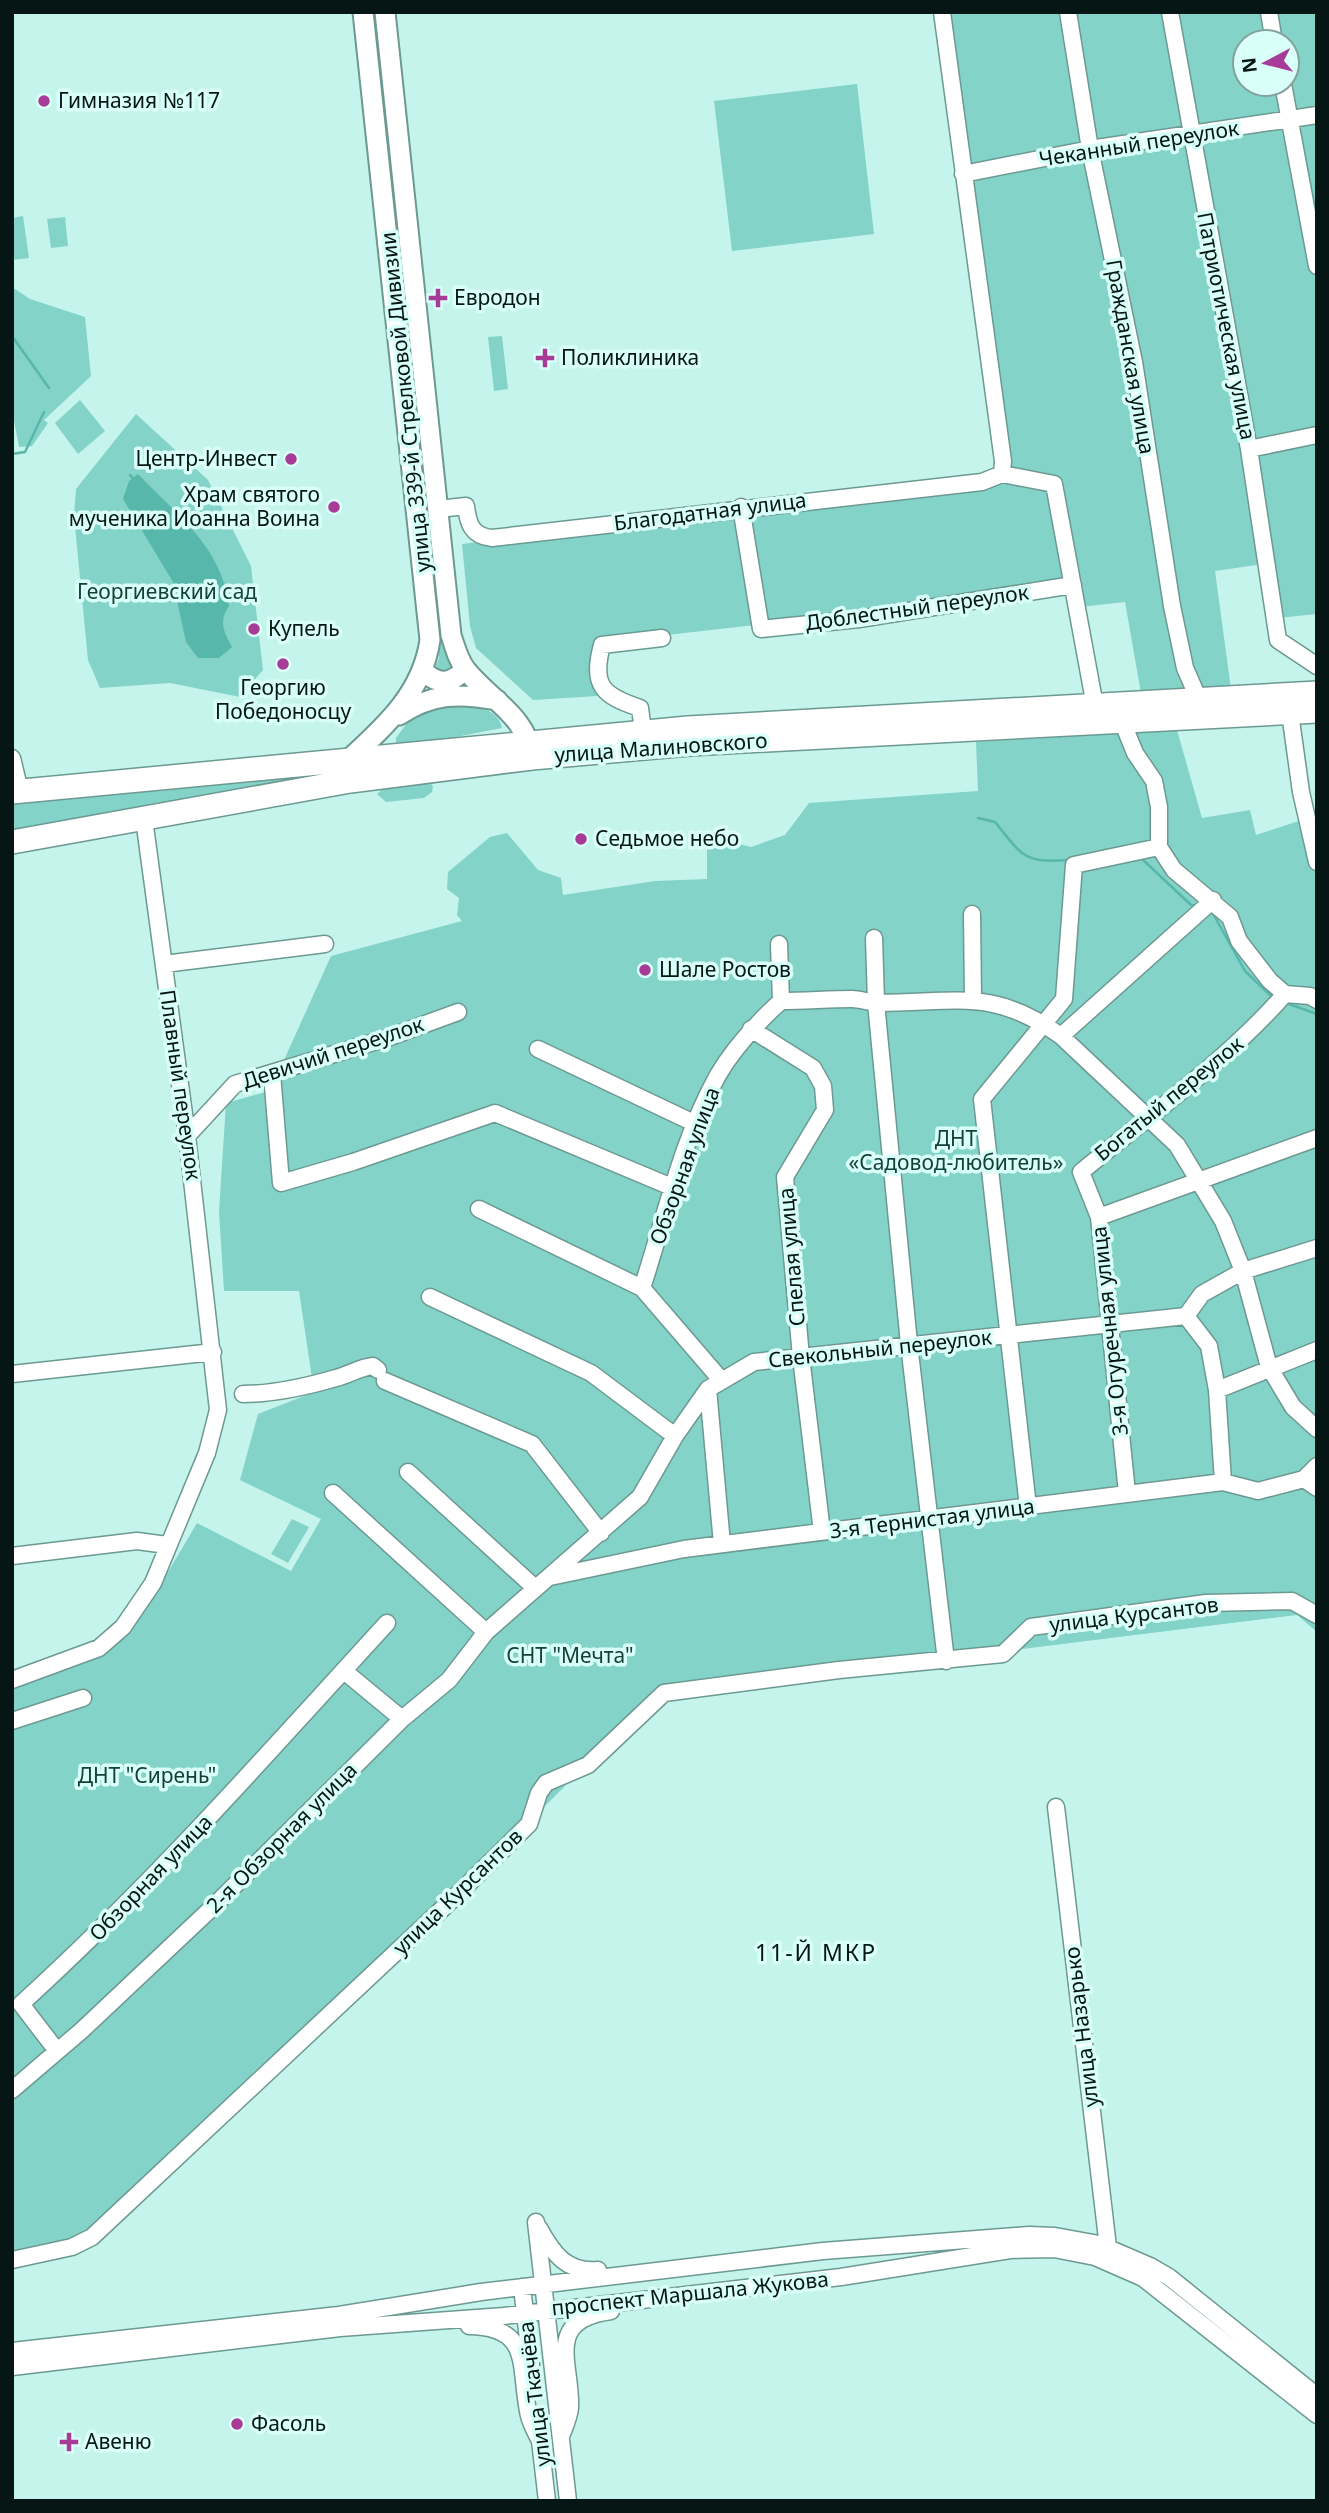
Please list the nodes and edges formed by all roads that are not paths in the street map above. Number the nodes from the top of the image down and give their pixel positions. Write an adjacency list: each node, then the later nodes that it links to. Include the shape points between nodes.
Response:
1 (363, 12): 14 (main road, улица 339-й Стрелковой Дивизии)
2 (385, 12): 13 (main road, улица 339-й Стрелковой Дивизии)
3 (942, 12): 11 (street)
4 (1068, 12): 10 (street, Гражданская улица)
5 (1170, 12): 9 (street, Патриотическая улица)
6 (1286, 98): 8 (street)
7 (1317, 115): 8 (street, Чеканный переулок)
8 (1291, 120): 9 (street, Чеканный переулок); 12 (street)
9 (1191, 135): 10 (street, Чеканный переулок); 18 (street, Патриотическая улица)
10 (1090, 149): 11 (street, Чеканный переулок); 29 (street, Гражданская улица, via 1133,362 1174,619 1185,668)
11 (962, 174): 19 (street)
12 (1317, 266)
13 (423, 349): 14 (main road, via 412,357); 15 (main road, улица 339-й Стрелковой Дивизии)
14 (401, 352): 16 (main road, улица 339-й Стрелковой Дивизии)
15 (426, 381): 16 (main road, via 414,374); 21 (main road, улица 339-й Стрелковой Дивизии)
16 (404, 382): 26 (main road, улица 339-й Стрелковой Дивизии, via 429,618 429,648)
17 (1317, 435): 18 (street)
18 (1249, 449): 24 (street, Патриотическая улица, via 1278,640)
19 (1002, 474): 20 (street, Благодатная улица, via 982,482); 22 (street, Благодатная улица, via 1054,484)
20 (741, 507): 21 (street, Благодатная улица, via 492,538 474,531 466,506); 22 (street, Доблестный переулок, via 761,629 859,619)
21 (438, 509): 25 (main road, улица 339-й Стрелковой Дивизии, via 451,635)
22 (1073, 585): 30 (street, Благодатная улица)
23 (662, 638): 35 (street, via 602,646 597,665 599,680 614,700 640,708)
24 (1317, 666)
25 (465, 669): 26 (main road, via 444,682); 28 (main road, улица 339-й Стрелковой Дивизии)
26 (422, 671): 33 (main road, улица 339-й Стрелковой Дивизии)
27 (1317, 693): 29 (highway, улица Малиновского)
28 (497, 700): 33 (main road, via 444,695 426,699); 36 (main road, улица 339-й Стрелковой Дивизии, via 514,717)
29 (1199, 700): 30 (highway, улица Малиновского)
30 (1095, 706): 35 (highway, улица Малиновского)
31 (1317, 711): 32 (highway, улица Малиновского)
32 (1290, 712): 34 (highway, улица Малиновского); 43 (street)
33 (393, 719): 38 (main road, улица 339-й Стрелковой Дивизии)
34 (1122, 720): 36 (highway, улица Малиновского); 42 (street, via 1135,753 1154,781)
35 (643, 731): 36 (highway, улица Малиновского)
36 (531, 750): 38 (highway, улица Малиновского); 40 (highway, улица Малиновского)
37 (12, 758): 39 (street)
38 (345, 763): 39 (highway, улица Малиновского)
39 (16, 792)
40 (144, 819): 41 (highway, улица Малиновского); 49 (street, Плавный переулок)
41 (12, 842)
42 (1159, 847): 44 (street, via 1174,870); 56 (street, via 1074,865 1064,999)
43 (1317, 862)
44 (1213, 900): 50 (street, via 1230,917 1254,963); 58 (street)
45 (972, 914): 51 (street)
46 (874, 938): 54 (street)
47 (325, 944): 49 (street)
48 (779, 944): 53 (street)
49 (164, 964): 63 (street, Плавный переулок)
50 (1285, 994): 52 (street); 61 (street, Богатый переулок, via 1208,1072)
51 (973, 999): 54 (street); 56 (street, via 995,1002)
52 (1317, 1000)
53 (781, 1002): 54 (street, via 855,999); 57 (street, Обзорная улица)
54 (876, 1003): 77 (street)
55 (458, 1012): 60 (street, Девичий переулок)
56 (1043, 1024): 58 (street); 76 (street, via 982,1100)
57 (751, 1029): 62 (street, Обзорная улица, via 719,1074); 80 (street, Спелая улица, via 813,1068 823,1086 825,1110 785,1177)
58 (1061, 1037): 61 (street)
59 (538, 1049): 62 (street)
60 (272, 1074): 63 (street, Девичий переулок, via 235,1084); 67 (street, via 281,1183 495,1113)
61 (1149, 1115): 65 (street, Богатый переулок); 66 (street, via 1177,1144)
62 (696, 1124): 67 (street, Обзорная улица)
63 (187, 1136): 79 (street, Плавный переулок)
64 (1317, 1138): 66 (street)
65 (1081, 1172): 69 (street, 3-я Огуречная улица)
66 (1200, 1181): 69 (street); 71 (street, via 1223,1221)
67 (674, 1188): 72 (street, Обзорная улица)
68 (479, 1209): 72 (street)
69 (1099, 1217): 75 (street, 3-я Огуречная улица)
70 (1317, 1248): 71 (street)
71 (1243, 1271): 74 (street, via 1202,1294); 81 (street)
72 (642, 1288): 83 (street)
73 (430, 1297): 88 (street, via 591,1373)
74 (1186, 1316): 75 (street, Свекольный переулок); 85 (street, via 1209,1346)
75 (1108, 1326): 76 (street, Свекольный переулок); 94 (street, 3-я Огуречная улица)
76 (1009, 1335): 77 (street, Свекольный переулок); 95 (street)
77 (909, 1344): 80 (street, Свекольный переулок); 96 (street)
78 (1317, 1350): 81 (street)
79 (213, 1352): 82 (street); 100 (street, Плавный переулок, via 218,1410 207,1453)
80 (801, 1357): 83 (street, Свекольный переулок, via 754,1362); 97 (street, Спелая улица)
81 (1269, 1367): 85 (street); 87 (street, via 1293,1407)
82 (12, 1374)
83 (722, 1381): 84 (street, Свекольный переулок)
84 (708, 1389): 88 (street, Свекольный переулок); 99 (street)
85 (1217, 1390): 91 (street)
86 (243, 1394): 98 (street, via 276,1394 373,1366 382,1375 532,1444)
87 (1317, 1429)
88 (675, 1436): 98 (street, Свекольный переулок, via 640,1497)
89 (1317, 1466): 92 (street)
90 (408, 1472): 102 (street)
91 (1223, 1482): 92 (street, 3-я Тернистая улица, via 1258,1490); 94 (street, 3-я Тернистая улица)
92 (1310, 1484)
93 (332, 1493): 105 (street)
94 (1127, 1493): 95 (street, 3-я Тернистая улица)
95 (1028, 1507): 96 (street, 3-я Тернистая улица)
96 (929, 1520): 97 (street, 3-я Тернистая улица); 106 (street)
97 (822, 1532): 99 (street, 3-я Тернистая улица)
98 (601, 1533): 102 (street, Свекольный переулок)
99 (722, 1544): 102 (street, 3-я Тернистая улица)
100 (167, 1545): 101 (street, via 137,1541); 108 (street, Плавный переулок, via 153,1583 123,1627 99,1647)
101 (12, 1556)
102 (539, 1583): 105 (street, 2-я Обзорная улица)
103 (1317, 1615): 106 (street, улица Курсантов, via 1292,1601 1206,1604 1031,1627 1003,1654)
104 (387, 1623): 107 (street, Обзорная улица)
105 (486, 1632): 110 (street, 2-я Обзорная улица, via 449,1681)
106 (946, 1661): 117 (street, улица Курсантов, via 664,1693 588,1765 546,1783 529,1824 92,2237)
107 (344, 1671): 110 (street); 113 (street, Обзорная улица, via 176,1855 21,2004)
108 (12, 1679)
109 (83, 1698): 111 (street)
110 (402, 1719): 113 (street, 2-я Обзорная улица, via 216,1904)
111 (12, 1721)
112 (1056, 1807): 115 (street, улица Назарько)
113 (57, 2051): 114 (street, 2-я Обзорная улица)
114 (12, 2090)
115 (1108, 2247): 116 (street, проспект Маршала Жукова, via 1075,2238 1029,2235); 128 (street, проспект Маршала Жукова, via 1169,2277)
116 (823, 2251): 118 (street, проспект Маршала Жукова); 121 (street, via 795,2263 711,2274)
117 (12, 2260)
118 (652, 2272): 119 (street, проспект Маршала Жукова); 119 (street, улица Ткачёва, via 628,2267 578,2271 553,2253 536,2222)
119 (542, 2285): 120 (street, проспект Маршала Жукова); 123 (street, улица Ткачёва)
120 (522, 2287): 124 (street, улица Ткачёва); 126 (street, проспект Маршала Жукова, via 339,2315)
121 (709, 2291): 122 (street, проспект Маршала Жукова); 130 (street, проспект Маршала Жукова, via 841,2277 1010,2250 1073,2252 1143,2278)
122 (659, 2297): 123 (street, проспект Маршала Жукова); 131 (street, via 641,2308 588,2316 569,2334 563,2351 570,2409)
123 (545, 2310): 124 (street, проспект Маршала Жукова); 131 (street, улица Ткачёва)
124 (525, 2312): 125 (street, проспект Маршала Жукова); 129 (street, улица Ткачёва)
125 (408, 2323): 127 (street, проспект Маршала Жукова); 132 (street, via 417,2328 485,2326 509,2335 518,2348 529,2418)
126 (12, 2351)
127 (12, 2367)
128 (1317, 2396)
129 (536, 2404): 132 (street, улица Ткачёва); 133 (street, via 544,2397 548,2401 555,2460)
130 (1317, 2415)
131 (561, 2440): 133 (street, улица Ткачёва)
132 (540, 2441): 134 (street, улица Ткачёва)
133 (565, 2482): 135 (street, улица Ткачёва)
134 (547, 2501)
135 (568, 2501)

